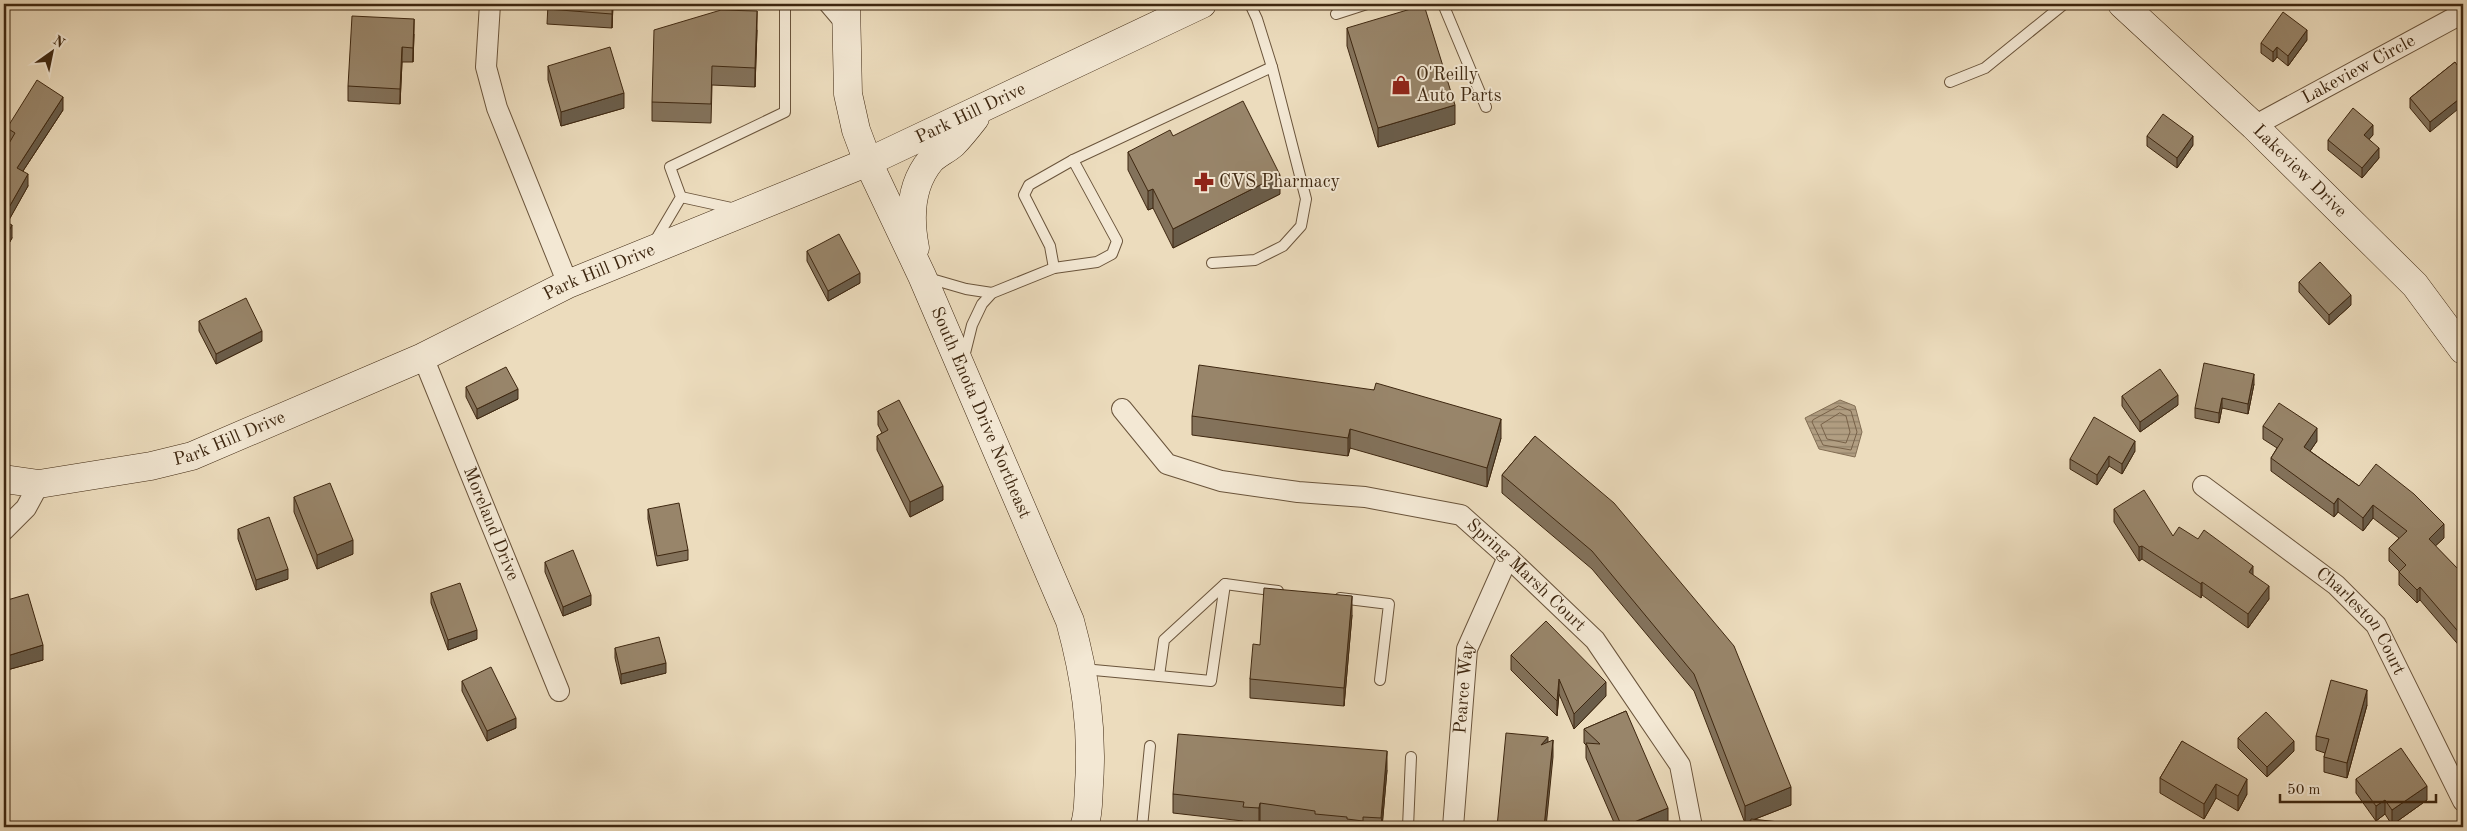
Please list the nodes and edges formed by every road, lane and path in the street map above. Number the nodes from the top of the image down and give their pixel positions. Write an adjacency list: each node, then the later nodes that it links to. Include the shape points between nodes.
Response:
1 (490, 4): 27 (street, via 486,66 497,108)
2 (785, 4): 21 (lane, via 785,112 670,167)
3 (823, 4): 13 (lane)
4 (846, 4): 13 (main road, South Enota Drive Northeast)
5 (1202, 4): 17 (main road, Park Hill Drive)
6 (1250, 4): 14 (lane, via 1258,19)
7 (1367, 4): 12 (lane)
8 (1443, 4): 16 (lane)
9 (2064, 4): 15 (lane, via 1985,68)
10 (2122, 4): 18 (main road, Lakeview Drive)
11 (2463, 13): 18 (street, Lakeview Circle)
12 (1336, 14)
13 (847, 34): 20 (main road, South Enota Drive Northeast, via 848,94)
14 (1272, 67): 19 (lane); 24 (lane, via 1306,199 1301,226 1283,246 1255,260)
15 (1950, 82)
16 (1486, 106)
17 (982, 110): 20 (main road, Park Hill Drive); 26 (main road, via 952,145 932,158 919,177 910,224)
18 (2254, 126): 29 (main road, Lakeview Drive, via 2414,286)
19 (1073, 160): 25 (lane, via 1029,185 1024,195 1050,246); 25 (lane, via 1117,241 1112,254 1097,262)
20 (868, 162): 22 (main road, Park Hill Drive); 26 (main road, South Enota Drive Northeast)
21 (681, 197): 22 (lane); 23 (lane)
22 (746, 212): 23 (main road, Park Hill Drive)
23 (649, 251): 27 (main road, Park Hill Drive)
24 (1212, 263)
25 (1054, 268): 28 (lane)
26 (922, 276): 28 (lane); 31 (main road, South Enota Drive Northeast)
27 (568, 284): 30 (main road, Park Hill Drive)
28 (992, 293): 31 (lane, via 982,304 972,325)
29 (2463, 350)
30 (423, 357): 34 (main road, Park Hill Drive, via 192,456); 44 (street, Moreland Drive)
31 (961, 367): 41 (main road, South Enota Drive Northeast, via 1070,621)
32 (1122, 408): 37 (street, Spring Marsh Court, via 1167,464 1221,481 1298,492 1365,496 1462,515)
33 (4, 479): 34 (main road, Park Hill Drive)
34 (39, 484): 36 (street, via 26,508)
35 (2204, 486): 47 (street, Charleston Court, via 2336,586 2376,626)
36 (4, 530)
37 (1508, 557): 51 (street, Pearce Way, via 1467,649); 52 (street, Spring Marsh Court, via 1595,640 1680,765)
38 (1224, 584): 39 (lane); 42 (lane, via 1164,640); 42 (lane, via 1211,681)
39 (1292, 592)
40 (1331, 597): 43 (lane, via 1389,604)
41 (1082, 669): 42 (lane); 48 (main road, South Enota Drive Northeast, via 1090,723 1090,775)
42 (1159, 676)
43 (1380, 680)
44 (559, 691)
45 (1150, 746): 49 (lane)
46 (1411, 757): 50 (lane)
47 (2463, 801)
48 (1084, 827)
49 (1142, 827)
50 (1408, 827)
51 (1453, 827)
52 (1692, 827)

